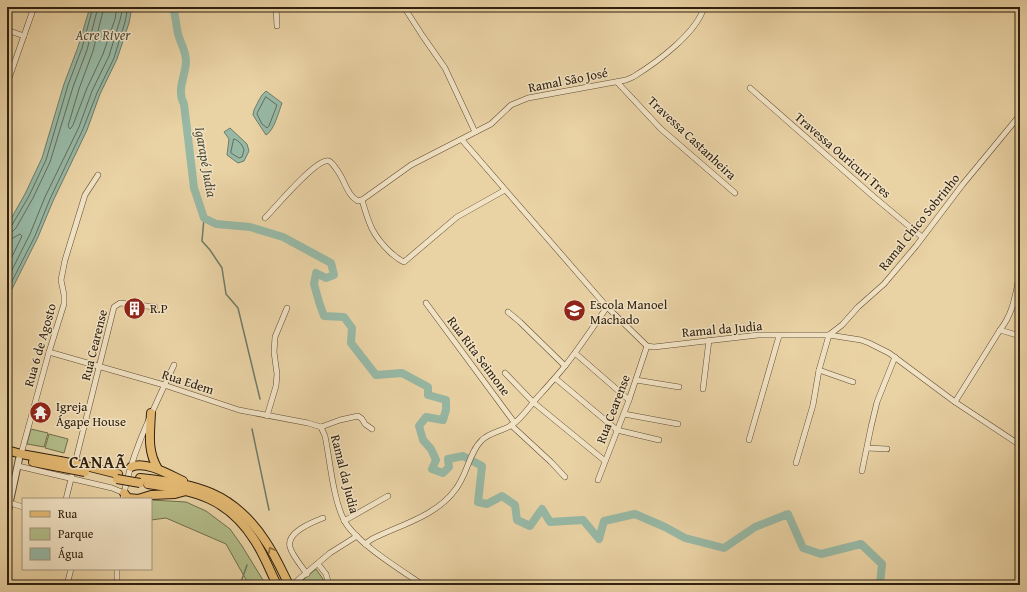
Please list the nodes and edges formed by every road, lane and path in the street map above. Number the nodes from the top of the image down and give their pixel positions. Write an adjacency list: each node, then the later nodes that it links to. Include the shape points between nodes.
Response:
1 (34, 7): 7 (street)
2 (276, 7): 5 (street)
3 (404, 7): 12 (street, via 445,68)
4 (704, 7): 8 (street, Ramal São José, via 693,28 667,52 633,77)
5 (278, 26)
6 (7, 30): 7 (street)
7 (24, 36): 9 (street)
8 (617, 82): 12 (street, Ramal São José, via 528,98 511,105 491,124); 16 (street, Travessa Castanheira, via 661,129)
9 (7, 84)
10 (750, 88): 19 (street, Travessa Ouricuri Tres)
11 (1020, 115): 19 (street, Ramal Chico Sobrinho)
12 (475, 132): 13 (street, Ramal São José)
13 (462, 140): 15 (street); 17 (street, Ramal São José, via 411,165)
14 (98, 175): 32 (street, Rua 6 de Agosto, via 85,195 65,260 61,280 64,304)
15 (505, 190): 17 (street, via 457,217 402,262 374,235); 23 (street)
16 (735, 194)
17 (362, 200): 18 (street, via 355,200 332,162 328,161 318,164 299,181)
18 (265, 218)
19 (922, 237): 27 (street, Ramal Chico Sobrinho, via 884,284)
20 (1020, 273): 26 (street, via 1010,314)
21 (426, 303): 52 (street, Rua Rita Seimone)
22 (155, 307): 37 (street, Rua Cearense, via 116,304)
23 (607, 307): 31 (street); 33 (street)
24 (288, 308): 51 (street, via 275,337 276,386)
25 (508, 312): 36 (street)
26 (1000, 330): 29 (street); 48 (street)
27 (829, 335): 28 (street, Ramal da Judia); 34 (street, Ramal da Judia, via 869,343); 38 (street)
28 (779, 336): 30 (street, Ramal da Judia, via 758,335); 58 (street)
29 (1020, 336)
30 (709, 340): 31 (street, Ramal da Judia); 45 (street)
31 (647, 346): 41 (street, Rua Cearense)
32 (49, 352): 37 (street, Rua Edem); 64 (street, Rua 6 de Agosto)
33 (575, 353): 36 (street); 46 (street)
34 (894, 357): 48 (street, Ramal da Judia); 60 (street, via 877,402)
35 (174, 366): 43 (street)
36 (565, 366): 40 (street)
37 (100, 367): 43 (street, Rua Edem); 71 (street, Rua Cearense)
38 (819, 370): 42 (street); 66 (street)
39 (504, 373): 47 (street)
40 (555, 378): 47 (street); 56 (street)
41 (636, 380): 44 (street); 46 (street, Rua Cearense)
42 (853, 382)
43 (164, 385): 49 (street); 51 (street, Rua Edem, via 239,410)
44 (679, 387)
45 (703, 389)
46 (629, 400): 50 (street, Rua Cearense)
47 (533, 402): 52 (street); 65 (street)
48 (955, 402): 59 (street, Ramal da Judia)
49 (151, 413): 67 (street); 68 (main road, via 151,456)
50 (624, 414): 53 (street); 56 (street, Rua Cearense)
51 (267, 416): 54 (street, Rua Edem)
52 (513, 424): 70 (street); 84 (street, via 485,438 476,449 455,491 439,506)
53 (678, 424)
54 (321, 427): 55 (street, via 358,416); 82 (street, Ramal da Judia, via 325,436 336,498)
55 (372, 429)
56 (617, 430): 57 (street); 65 (street, Rua Cearense)
57 (659, 440)
58 (749, 440)
59 (1020, 445)
60 (867, 448): 61 (street); 69 (street)
61 (887, 449)
62 (7, 450): 64 (main road)
63 (7, 454): 64 (main road)
64 (20, 460): 71 (street); 73 (main road, bridge, via 60,464); 78 (street, Rua 6 de Agosto)
65 (605, 461): 72 (street, Rua Cearense)
66 (796, 463)
67 (131, 466): 68 (main road, via 138,464); 74 (street)
68 (158, 469): 73 (main road)
69 (862, 471)
70 (565, 477)
71 (71, 478): 74 (street, via 112,488); 76 (street, Rua Cearense)
72 (598, 480)
73 (190, 488): 77 (main road, via 175,494); 91 (main road, via 228,509 236,517 255,542); 92 (main road, one-way to 73, via 267,543 246,515 225,499 206,490)
74 (123, 496)
75 (388, 496): 82 (street)
76 (66, 498)
77 (141, 498)
78 (10, 503): 79 (street); 80 (street, Rua 6 de Agosto)
79 (22, 507)
80 (7, 516)
81 (323, 518): 88 (street, via 303,527 291,541 290,547)
82 (344, 521): 83 (street, Ramal da Judia)
83 (357, 536): 84 (street, Ramal da Judia); 85 (street)
84 (365, 544): 94 (street, Ramal da Judia)
85 (318, 564): 88 (street); 93 (street, via 326,574)
86 (71, 570): 89 (street)
87 (117, 570): 90 (street)
88 (307, 574): 92 (street)
89 (67, 585)
90 (117, 585)
91 (277, 585)
92 (290, 585)
93 (329, 585)
94 (423, 585)

